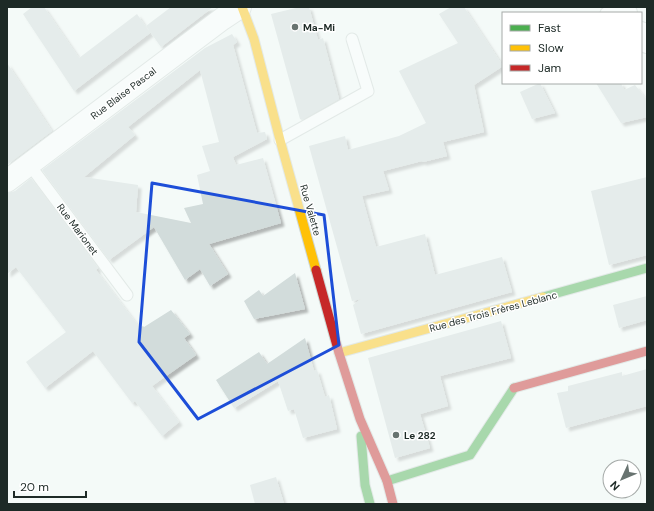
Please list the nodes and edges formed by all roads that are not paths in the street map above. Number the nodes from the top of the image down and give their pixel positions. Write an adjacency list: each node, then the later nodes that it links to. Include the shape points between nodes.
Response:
1 (241, 7): 5 (street, Rue Valette, via 254,39); 6 (street, Rue Blaise Pascal)
2 (617, 7): 3 (lane)
3 (608, 12)
4 (352, 39): 5 (lane, via 368,91)
5 (280, 140): 11 (street, Rue Valette)
6 (29, 164): 7 (street, Rue Blaise Pascal); 9 (lane, Rue Marionet)
7 (7, 181)
8 (647, 268): 11 (street, Rue des Trois Frères Leblanc)
9 (127, 295)
10 (647, 351): 13 (street, via 513,388 470,455)
11 (339, 353): 12 (street, Rue Valette)
12 (360, 419): 13 (street, Rue Valette); 14 (street, Rue Valette, via 365,485)
13 (386, 481): 15 (street, Rue Valette)
14 (370, 504)
15 (393, 504)

